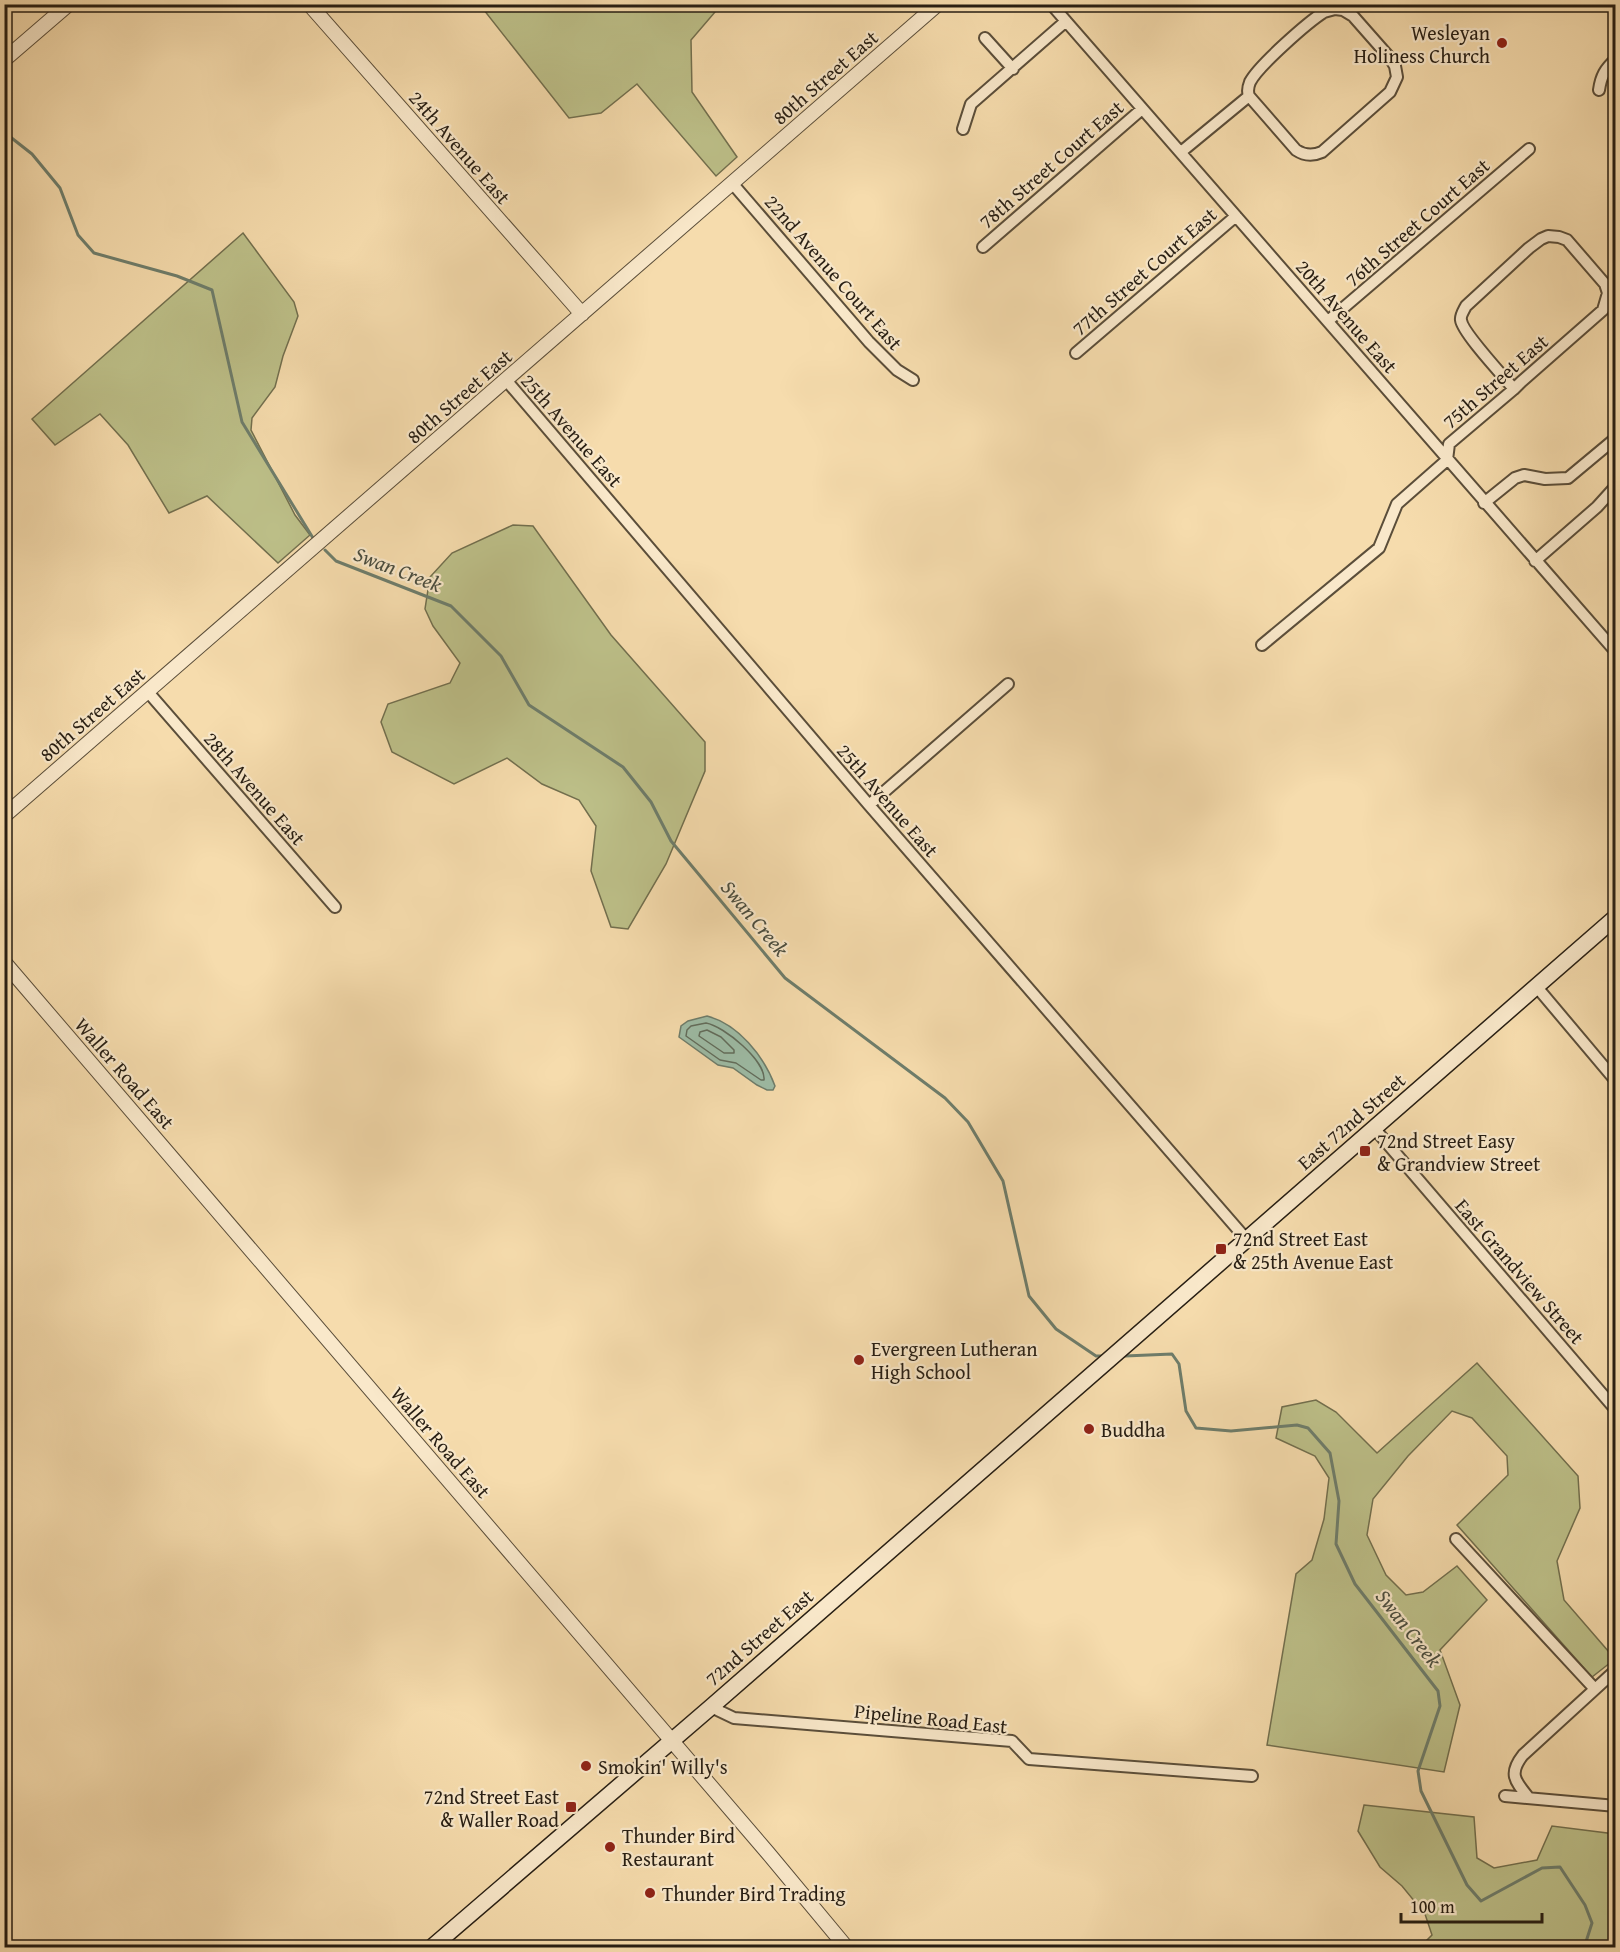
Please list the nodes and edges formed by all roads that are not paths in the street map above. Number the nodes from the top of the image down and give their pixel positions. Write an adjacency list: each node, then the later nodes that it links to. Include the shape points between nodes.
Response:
1 (69, 4): 8 (street)
2 (309, 4): 19 (street, 24th Avenue East)
3 (938, 4): 16 (street, 80th Street East)
4 (1051, 4): 5 (street, 20th Avenue East)
5 (1066, 21): 9 (street); 12 (street, 20th Avenue East)
6 (986, 38): 9 (street)
7 (1616, 59): 10 (street, via 1605,68)
8 (4, 60)
9 (1013, 69): 13 (street, via 971,104)
10 (1599, 90)
11 (1249, 96): 11 (street, via 1247,90 1261,68 1328,11 1342,10 1353,16 1397,71 1390,92 1315,155 1296,150); 15 (street)
12 (1142, 109): 15 (street, 20th Avenue East); 18 (street, 78th Street Court East)
13 (963, 129)
14 (1529, 149): 20 (street, 76th Street Court East)
15 (1182, 152): 17 (street, 20th Avenue East)
16 (732, 183): 19 (street, 80th Street East); 23 (street, 22nd Avenue Court East, via 869,342)
17 (1236, 216): 20 (street, 20th Avenue East); 21 (street, 77th Street Court East)
18 (983, 247)
19 (582, 314): 22 (street, 80th Street East)
20 (1328, 321): 26 (street, 20th Avenue East)
21 (1076, 353)
22 (506, 380): 33 (street, 80th Street East); 34 (street, 25th Avenue East)
23 (913, 380)
24 (1514, 389): 24 (street, 75th Street East, via 1603,310 1608,298 1605,284 1572,245 1559,237 1548,236 1529,248 1466,306 1461,317 1471,337); 26 (street, 75th Street East, via 1449,444)
25 (1616, 438): 28 (street, via 1568,478 1524,475)
26 (1447, 460): 28 (street, 20th Avenue East); 30 (street, 75th Street East, via 1397,504 1379,548)
27 (1616, 486): 29 (street)
28 (1484, 503): 29 (street, 20th Avenue East)
29 (1535, 561): 31 (street, 20th Avenue East)
30 (1262, 645)
31 (1616, 652)
32 (1008, 684): 34 (street)
33 (148, 692): 35 (street, 80th Street East); 36 (street, 28th Avenue East)
34 (869, 805): 42 (street, 25th Avenue East)
35 (4, 816)
36 (335, 907)
37 (1616, 917): 39 (main road, East 72nd Street)
38 (4, 962): 49 (street, Waller Road East)
39 (1536, 986): 40 (street); 41 (main road, East 72nd Street)
40 (1616, 1081)
41 (1374, 1128): 42 (main road, East 72nd Street); 44 (street, East Grandview Street)
42 (1247, 1240): 43 (main road, East 72nd Street)
43 (1113, 1357): 48 (main road, 72nd Street East)
44 (1616, 1410)
45 (1456, 1539): 47 (street)
46 (1616, 1670): 47 (street)
47 (1594, 1688): 52 (street, via 1516,1764 1516,1783)
48 (711, 1707): 49 (main road, 72nd Street East); 50 (street, Pipeline Road East, via 734,1719 1012,1741 1029,1760)
49 (672, 1742): 54 (main road, 72nd Street East); 55 (street, Waller Road East)
50 (1252, 1776)
51 (1505, 1796): 52 (street)
52 (1529, 1798): 53 (street)
53 (1616, 1806)
54 (431, 1947)
55 (847, 1947)

